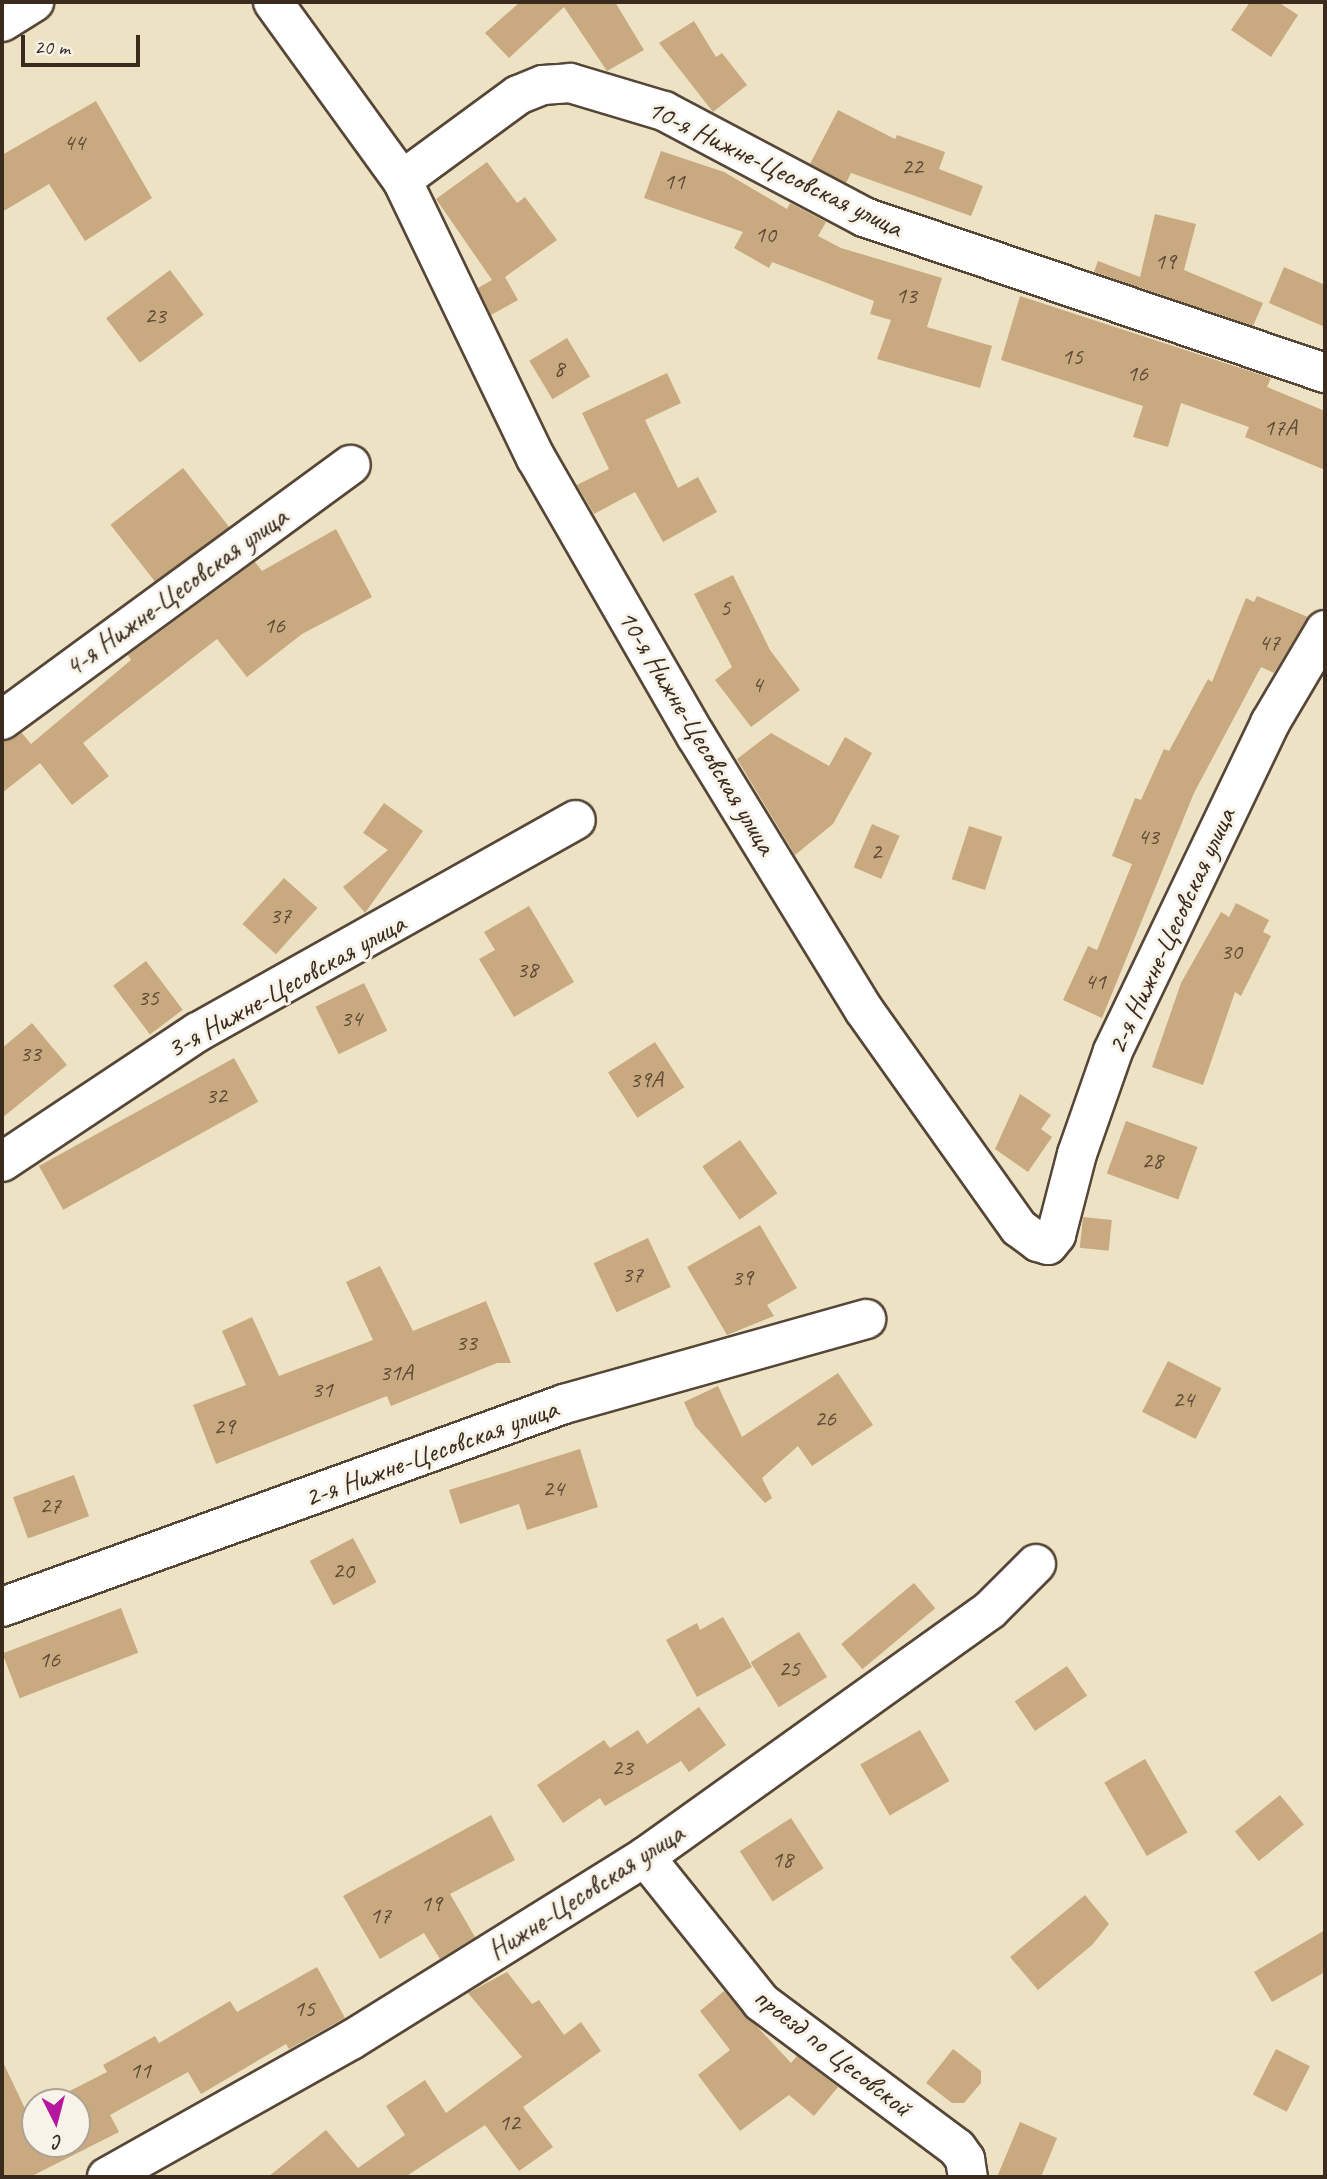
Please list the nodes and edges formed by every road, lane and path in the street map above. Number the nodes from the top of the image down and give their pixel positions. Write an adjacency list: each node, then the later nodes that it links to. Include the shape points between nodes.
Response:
1 (34, 2): 3 (street)
2 (273, 2): 4 (street, 10-я Нижне-Цесовская улица)
3 (2, 22)
4 (401, 180): 5 (street, 10-я Нижне-Цесовская улица, via 518,95 544,85 570,83 664,111 864,217); 11 (street, 10-я Нижне-Цесовская улица, via 536,458 696,736 864,1010 1019,1228)
5 (1325, 373)
6 (351, 465): 8 (street, 4-я Нижне-Цесовская улица)
7 (1325, 630): 11 (street, 2-я Нижне-Цесовская улица, via 1270,723 1112,1051 1056,1235)
8 (2, 720)
9 (576, 820): 10 (street, 3-я Нижне-Цесовская улица, via 198,1032)
10 (2, 1161)
11 (1048, 1245)
12 (866, 1319): 14 (street, 2-я Нижне-Цесовская улица, via 564,1404)
13 (1036, 1564): 15 (street, Нижне-Цесовская улица, via 990,1610)
14 (2, 1607)
15 (645, 1857): 16 (street, Нижне-Цесовская улица, via 351,2040); 17 (street, проезд по Цесовской, via 761,2001 957,2148 965,2159)
16 (107, 2177)
17 (968, 2177)

